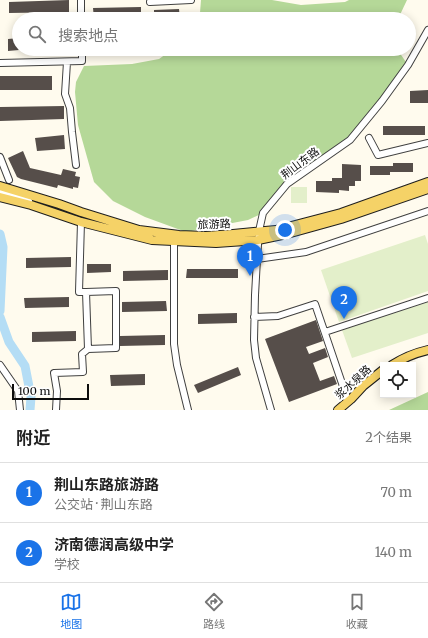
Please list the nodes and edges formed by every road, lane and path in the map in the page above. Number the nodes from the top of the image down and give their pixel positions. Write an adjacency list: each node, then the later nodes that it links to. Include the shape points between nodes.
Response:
1 (81, 0): 4 (street)
2 (191, 0): 3 (street)
3 (150, 2)
4 (81, 12)
5 (428, 30): 6 (street, 荆山东路)
6 (416, 51)
7 (82, 56): 9 (street, via 82,61)
8 (413, 56): 25 (street, 荆山东路, via 382,102 350,140 287,184 263,213)
9 (67, 62): 10 (street); 14 (street, via 65,94 70,108)
10 (0, 63)
11 (369, 138): 12 (street, via 378,155)
12 (428, 143)
13 (0, 157): 15 (street)
14 (76, 165)
15 (9, 180)
16 (428, 182): 25 (main road, 旅游路, via 341,213)
17 (0, 186): 22 (main road, 旅游路)
18 (428, 189): 25 (main road, 旅游路, via 341,219 287,234)
19 (0, 192): 23 (street)
20 (0, 197): 24 (main road, 旅游路)
21 (428, 211): 27 (street, via 306,252)
22 (81, 212): 23 (street); 25 (main road, 旅游路, via 139,230 179,235)
23 (69, 215): 24 (street)
24 (80, 222): 26 (main road, 旅游路, via 152,240); 28 (street, via 79,292)
25 (259, 236): 26 (main road, 旅游路, via 216,243); 27 (street, 荆山东路)
26 (174, 242): 40 (street, via 174,344)
27 (257, 259): 30 (street, 荆山东路)
28 (86, 292): 32 (street); 32 (street, via 116,291 116,348)
29 (428, 298): 31 (street)
30 (254, 317): 31 (street, via 278,316 315,304); 41 (street, 荆山东路, via 256,358)
31 (324, 332): 37 (street)
32 (88, 349): 39 (street, via 82,354 83,372 54,373 57,391)
33 (428, 350): 34 (main road)
34 (397, 362)
35 (0, 365): 38 (street, via 18,391)
36 (380, 373): 37 (main road, 浆水泉路)
37 (348, 401): 42 (main road, 浆水泉路)
38 (20, 410)
39 (56, 410)
40 (188, 410)
41 (271, 410)
42 (338, 410)

